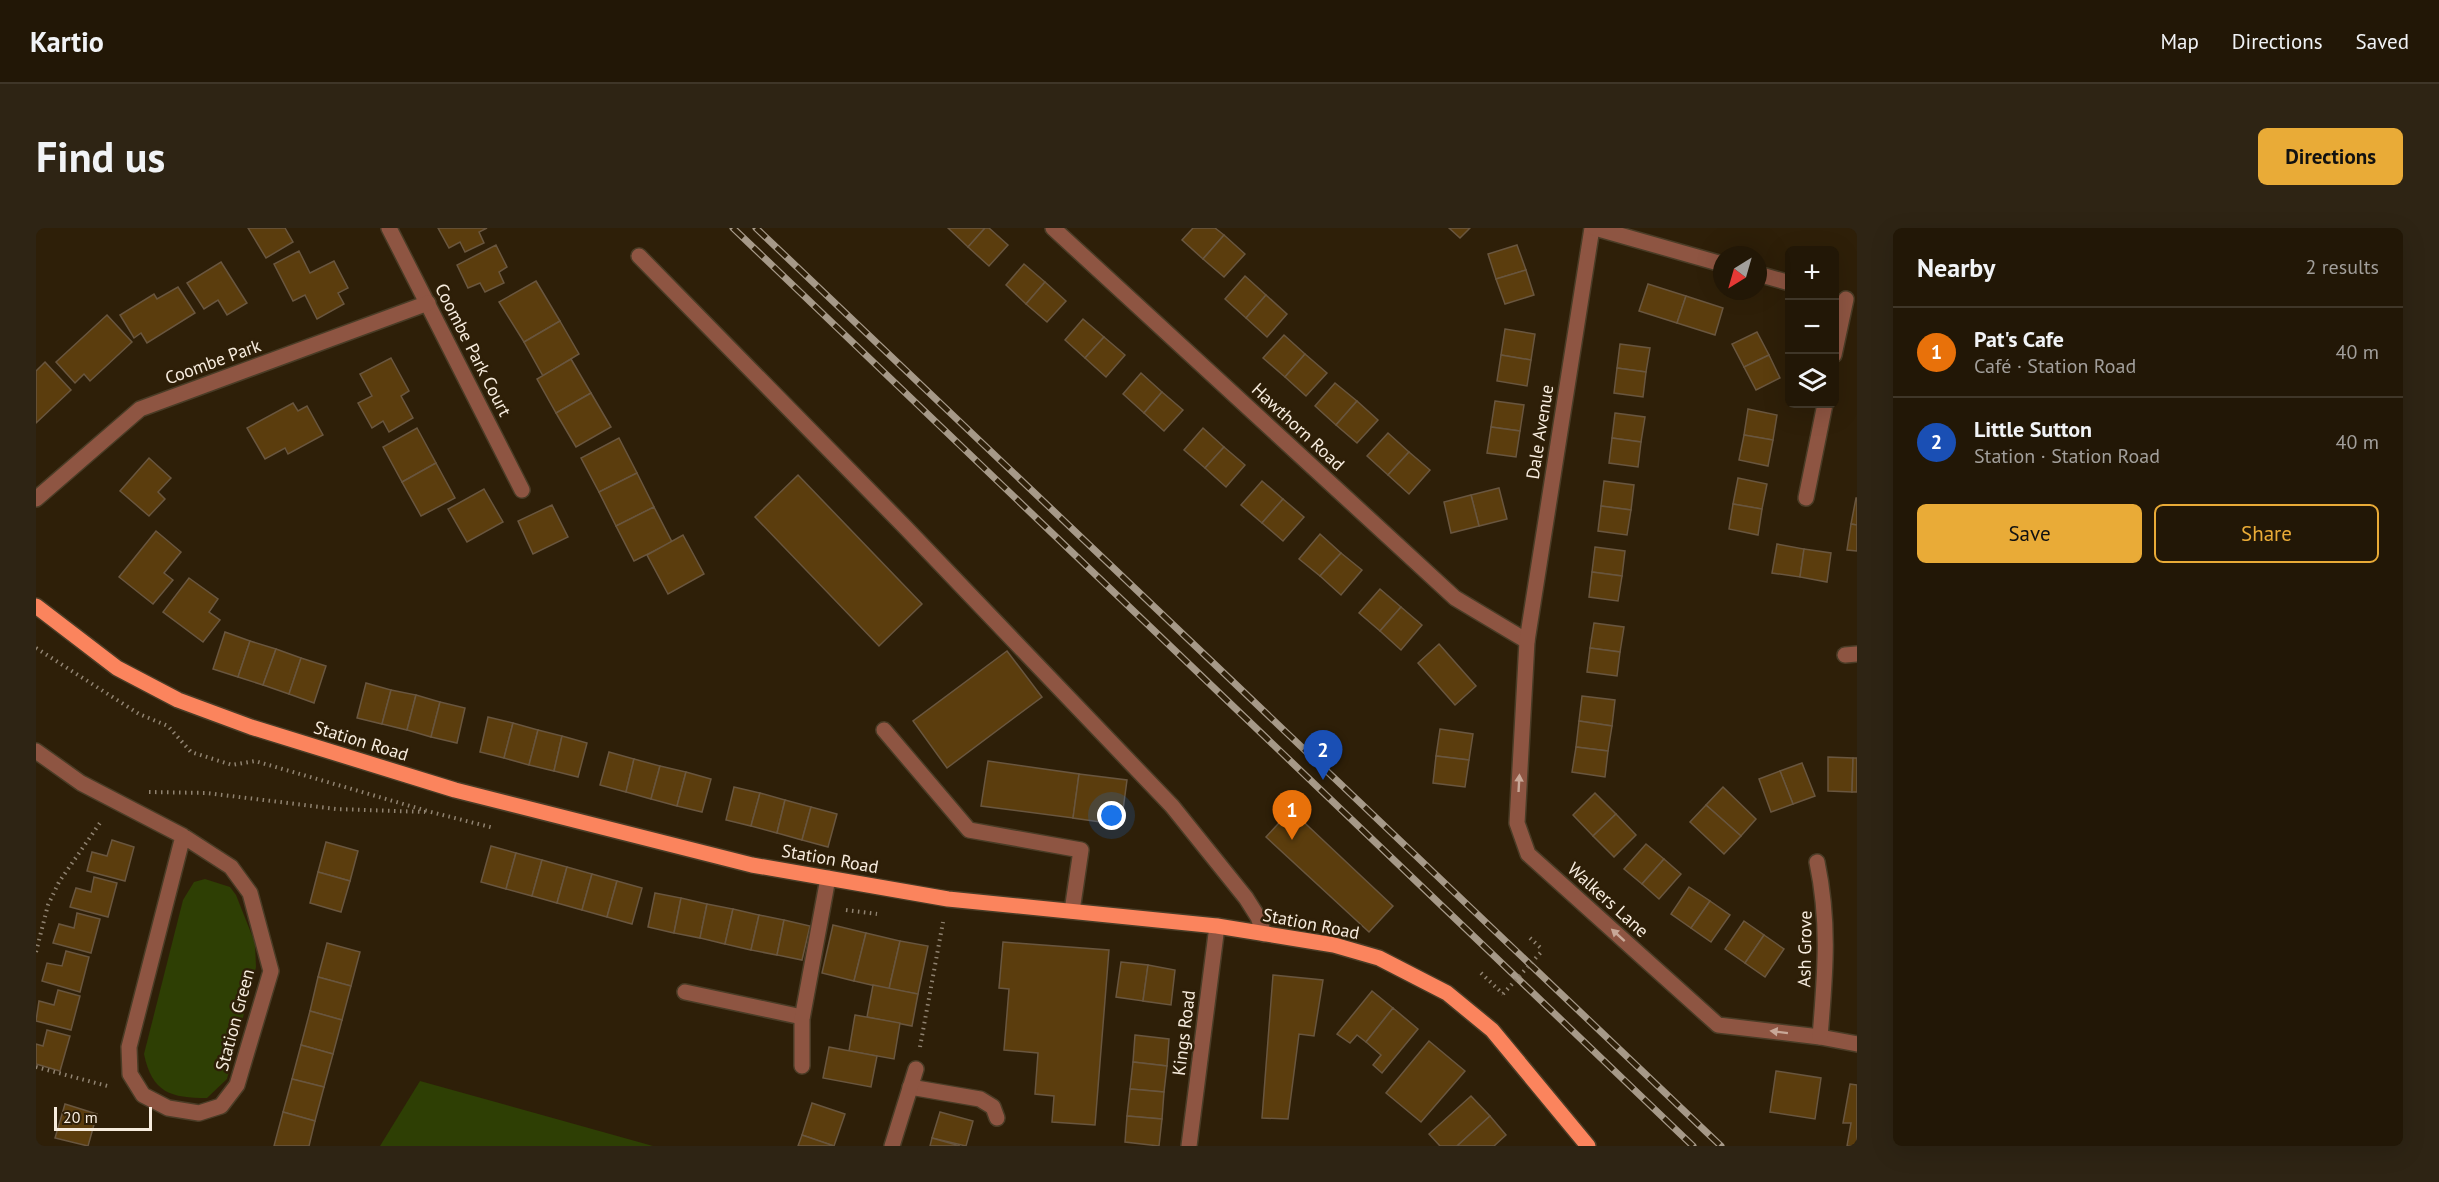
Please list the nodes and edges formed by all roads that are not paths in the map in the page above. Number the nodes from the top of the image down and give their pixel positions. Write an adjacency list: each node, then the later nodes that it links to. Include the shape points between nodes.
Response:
1 (389, 228): 9 (street, Coombe Park Court)
2 (1053, 228): 16 (street, Hawthorn Road, via 1455,598)
3 (1593, 228): 5 (street); 16 (street, Dale Avenue)
4 (639, 256): 24 (street, via 1172,806 1246,898)
5 (1713, 261)
6 (1767, 277): 7 (street)
7 (1785, 282)
8 (1846, 299): 10 (street)
9 (428, 303): 12 (street, Coombe Park Court); 14 (street, Coombe Park, via 141,409)
10 (1834, 354)
11 (1824, 408): 13 (street)
12 (522, 490)
13 (1806, 498)
14 (36, 499)
15 (36, 606): 21 (main road, Station Road, via 117,668 178,700 251,727 455,790 752,865)
16 (1527, 641): 27 (street, Walkers Lane, one-way to 16, via 1718,1025 1528,854 1516,822)
17 (885, 730): 22 (street, via 969,830 1082,850)
18 (36, 751): 19 (street, Station Green, via 81,783)
19 (183, 836): 19 (street, Station Green, via 129,1047 130,1074 143,1095 168,1108 199,1113 222,1106 237,1085 271,971 250,893 231,867)
20 (1817, 862): 27 (street, Ash Grove, via 1825,901 1826,958)
21 (828, 878): 22 (main road, Station Road, via 948,899); 26 (street)
22 (1072, 911): 23 (main road, Station Road)
23 (1217, 926): 24 (main road, Station Road); 34 (street, Kings Road)
24 (1264, 934): 35 (main road, Station Road, via 1334,945 1379,958 1447,993 1492,1030)
25 (685, 992): 26 (street)
26 (802, 1017): 29 (street)
27 (1820, 1037): 28 (street, Walkers Lane)
28 (1857, 1044)
29 (802, 1065)
30 (916, 1069): 31 (street)
31 (910, 1087): 32 (street, via 980,1099 993,1107); 33 (street)
32 (996, 1118)
33 (892, 1146)
34 (1189, 1146)
35 (1588, 1146)

